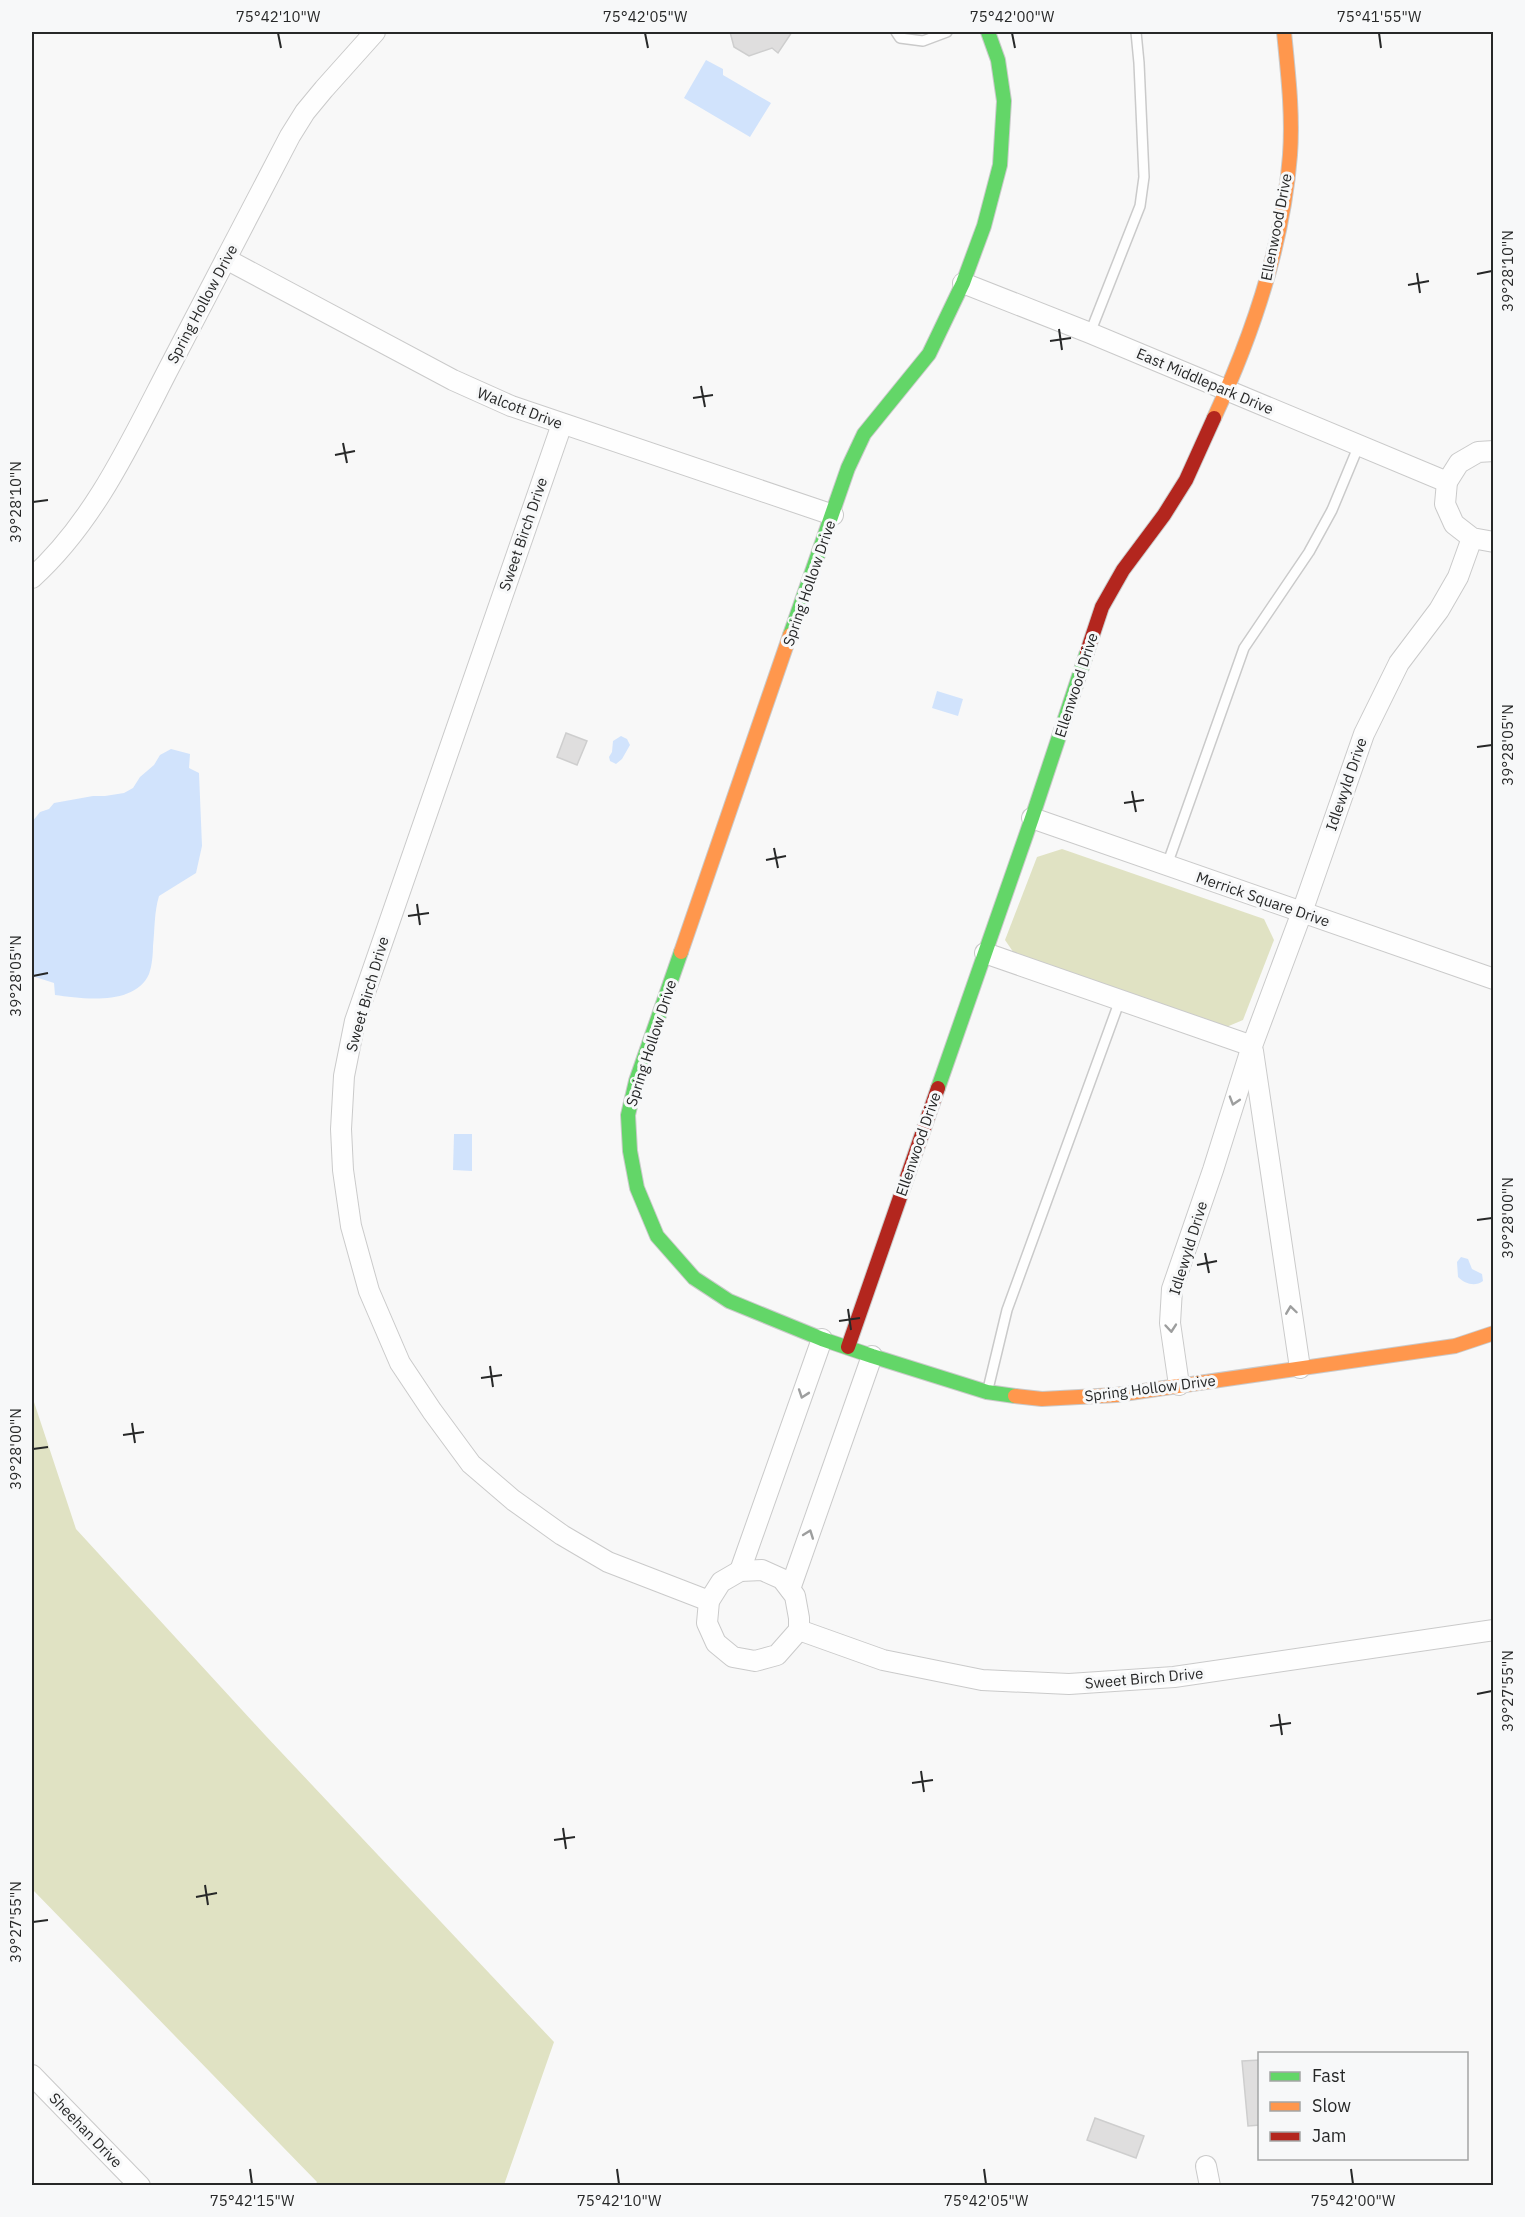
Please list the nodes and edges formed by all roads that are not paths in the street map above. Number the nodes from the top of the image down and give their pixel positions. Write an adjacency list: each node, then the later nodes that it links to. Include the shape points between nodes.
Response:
1 (375, 32): 7 (street, Spring Hollow Drive, via 305,112)
2 (896, 32): 3 (lane, via 900,38 923,41)
3 (947, 32)
4 (988, 32): 8 (street, Spring Hollow Drive, via 998,60 1004,101 1000,165)
5 (1136, 32): 9 (lane, via 1144,177 1140,206)
6 (1284, 32): 10 (street, Ellenwood Drive, via 1290,155 1281,220 1268,280)
7 (226, 259): 11 (street, Walcott Drive, via 453,380); 18 (street, Spring Hollow Drive, via 112,476 74,532)
8 (963, 283): 9 (street, East Middlepark Drive); 15 (street, Spring Hollow Drive, via 929,354 864,434)
9 (1090, 333): 10 (street, East Middlepark Drive)
10 (1227, 391): 12 (street, East Middlepark Drive); 19 (street, Ellenwood Drive, via 1186,480 1102,607)
11 (562, 424): 15 (street, Walcott Drive); 35 (street, Sweet Birch Drive, via 355,1021 344,1076 343,1170 351,1226 382,1322 400,1363 471,1464 513,1500 608,1562)
12 (1359, 445): 14 (street, East Middlepark Drive); 20 (lane, via 1332,510 1309,552 1244,648)
13 (1494, 451): 14 (street, via 1478,452 1459,463)
14 (1447, 482): 16 (street, via 1445,504 1454,524)
15 (833, 515): 27 (street, Spring Hollow Drive, via 636,1081 628,1115 637,1188 657,1236 694,1278 729,1301)
16 (1472, 538): 17 (street); 21 (street, Idlewyld Drive, via 1458,577 1439,610 1399,663 1364,734)
17 (1494, 542)
18 (32, 578)
19 (1032, 818): 20 (street, Merrick Square Drive); 22 (street, Ellenwood Drive)
20 (1167, 865): 21 (street, Merrick Square Drive)
21 (1302, 912): 23 (street, Merrick Square Drive); 25 (street, Idlewyld Drive)
22 (985, 953): 24 (street); 28 (street, Ellenwood Drive)
23 (1494, 980)
24 (1120, 1000): 25 (street); 32 (lane, via 1007,1310)
25 (1252, 1046): 30 (street, Idlewyld Drive, one-way to 25); 31 (street, Idlewyld Drive, one-way to 31, via 1172,1289 1170,1323)
26 (1494, 1333): 30 (street, Spring Hollow Drive, via 1455,1346)
27 (822, 1339): 28 (street, Spring Hollow Drive); 33 (street, one-way to 33)
28 (848, 1347): 29 (street, Spring Hollow Drive)
29 (872, 1356): 32 (street, Spring Hollow Drive); 34 (street, one-way to 29)
30 (1300, 1368): 31 (street, Spring Hollow Drive)
31 (1179, 1385): 32 (street, Spring Hollow Drive, via 1116,1395 1042,1399)
32 (987, 1392)
33 (740, 1571): 34 (street, via 762,1570 782,1579); 35 (street, via 721,1582)
34 (790, 1589): 36 (street, via 795,1596)
35 (709, 1601): 36 (street, via 707,1623 716,1643 734,1657 755,1661 777,1655)
36 (799, 1630): 37 (street, Sweet Birch Drive, via 894,1662 982,1680 1069,1684 1174,1677)
37 (1494, 1630)
38 (32, 2074): 40 (street, Sheehan Drive)
39 (1206, 2166): 41 (street)
40 (140, 2186)
41 (1210, 2186)

